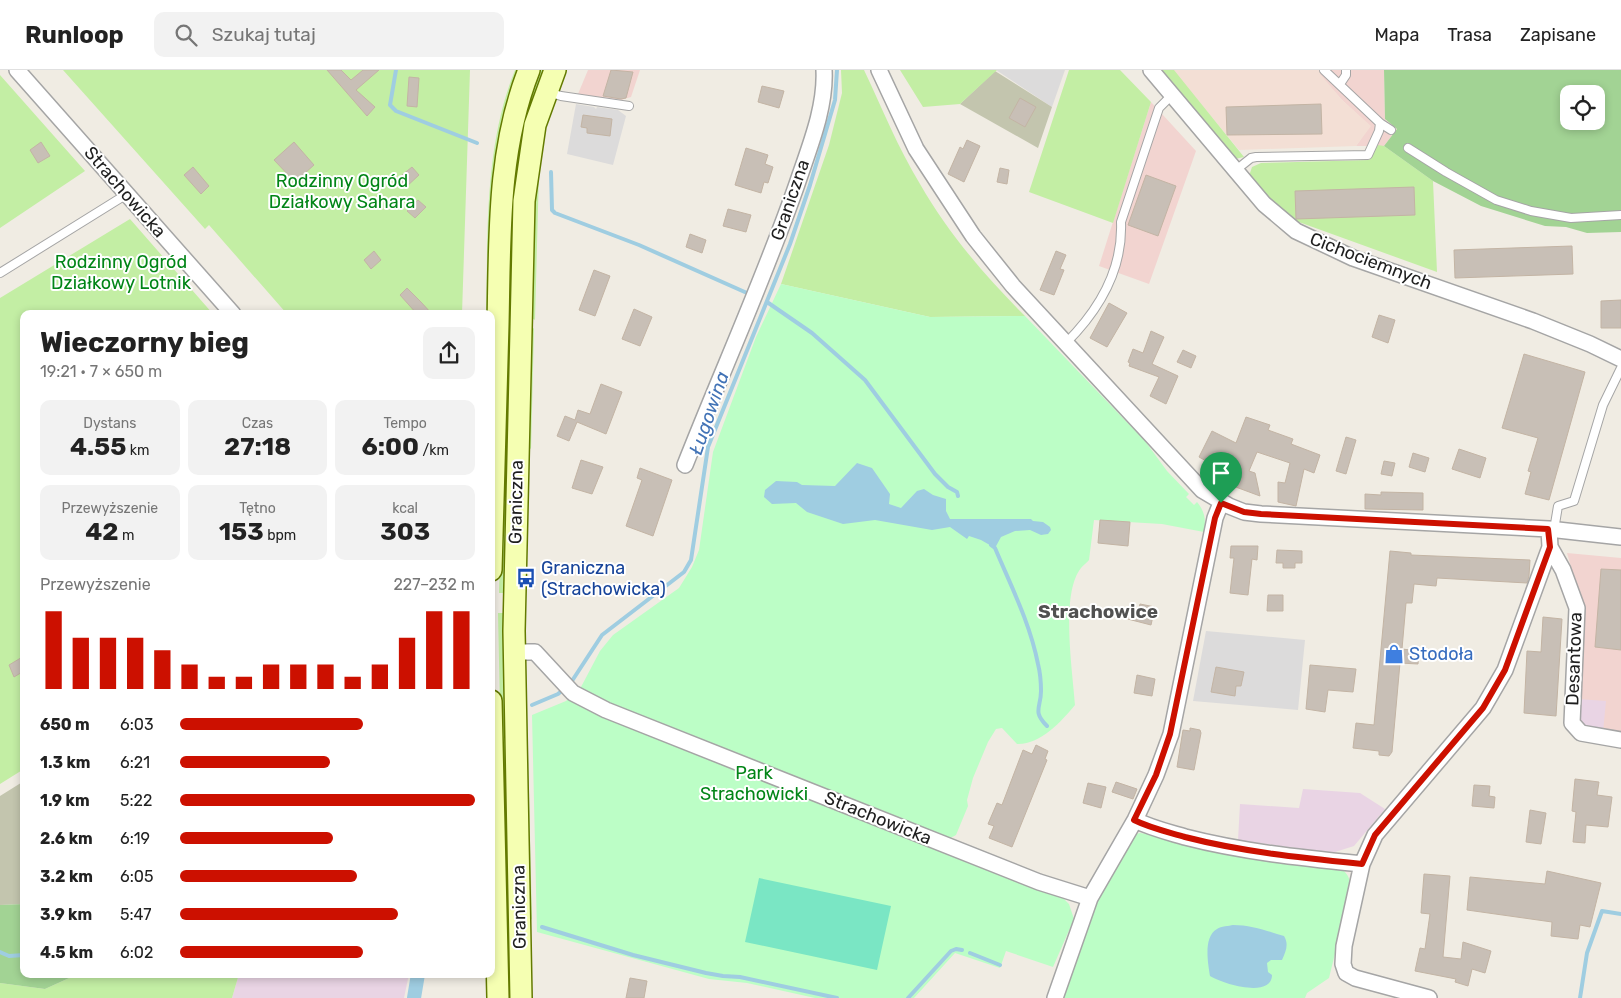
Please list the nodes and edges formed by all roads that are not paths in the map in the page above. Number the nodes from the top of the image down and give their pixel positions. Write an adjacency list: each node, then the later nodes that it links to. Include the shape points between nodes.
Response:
1 (17, 70): 17 (street, Strachowicka)
2 (529, 70): 24 (main road, Graniczna, via 511,130 502,197)
3 (555, 70): 10 (main road, Graniczna)
4 (824, 70): 25 (street, Graniczna, via 824,91 815,125 784,220)
5 (879, 70): 21 (street, via 916,149 954,210 1013,286)
6 (1152, 70): 11 (street, Cichociemnych)
7 (1324, 70): 9 (lane)
8 (1346, 70): 9 (lane)
9 (1340, 84): 13 (lane)
10 (546, 92): 12 (lane); 30 (main road, Graniczna, via 535,125 524,201)
11 (1172, 94): 16 (street, Cichociemnych); 21 (lane, via 1159,108 1122,222 1122,239 1107,290 1095,310)
12 (629, 106)
13 (1380, 123): 14 (lane); 16 (lane, via 1368,155 1256,157)
14 (1390, 130)
15 (1408, 148): 18 (lane, via 1496,200 1531,211 1571,218)
16 (1236, 170): 22 (street, Cichociemnych, via 1277,216 1320,244 1530,320)
17 (127, 194): 19 (lane); 20 (street, Strachowicka)
18 (1621, 215)
19 (0, 273)
20 (229, 310)
21 (1066, 343): 26 (street, via 1196,484)
22 (1621, 359)
23 (1621, 368): 27 (lane, via 1603,405 1574,501 1558,506)
24 (495, 422)
25 (686, 465)
26 (1221, 503): 27 (street, via 1244,512 1261,514); 32 (street, via 1215,518 1170,734 1156,775)
27 (1551, 529): 28 (street); 29 (street)
28 (1621, 537)
29 (1550, 547): 31 (street, Desantowa, via 1578,608 1572,723 1580,733); 33 (street, via 1505,670 1483,708 1375,835)
30 (514, 652): 35 (street, Strachowicka, via 535,652 573,693 606,710 1039,882); 38 (main road, Graniczna)
31 (1621, 740)
32 (1134, 820): 33 (street, via 1216,845); 35 (street)
33 (1362, 864): 36 (street, via 1344,946 1346,973)
34 (495, 871): 37 (main road, Graniczna)
35 (1090, 898): 39 (street)
36 (1411, 996): 40 (street)
37 (498, 998)
38 (521, 998)
39 (1056, 998)
40 (1428, 998)

